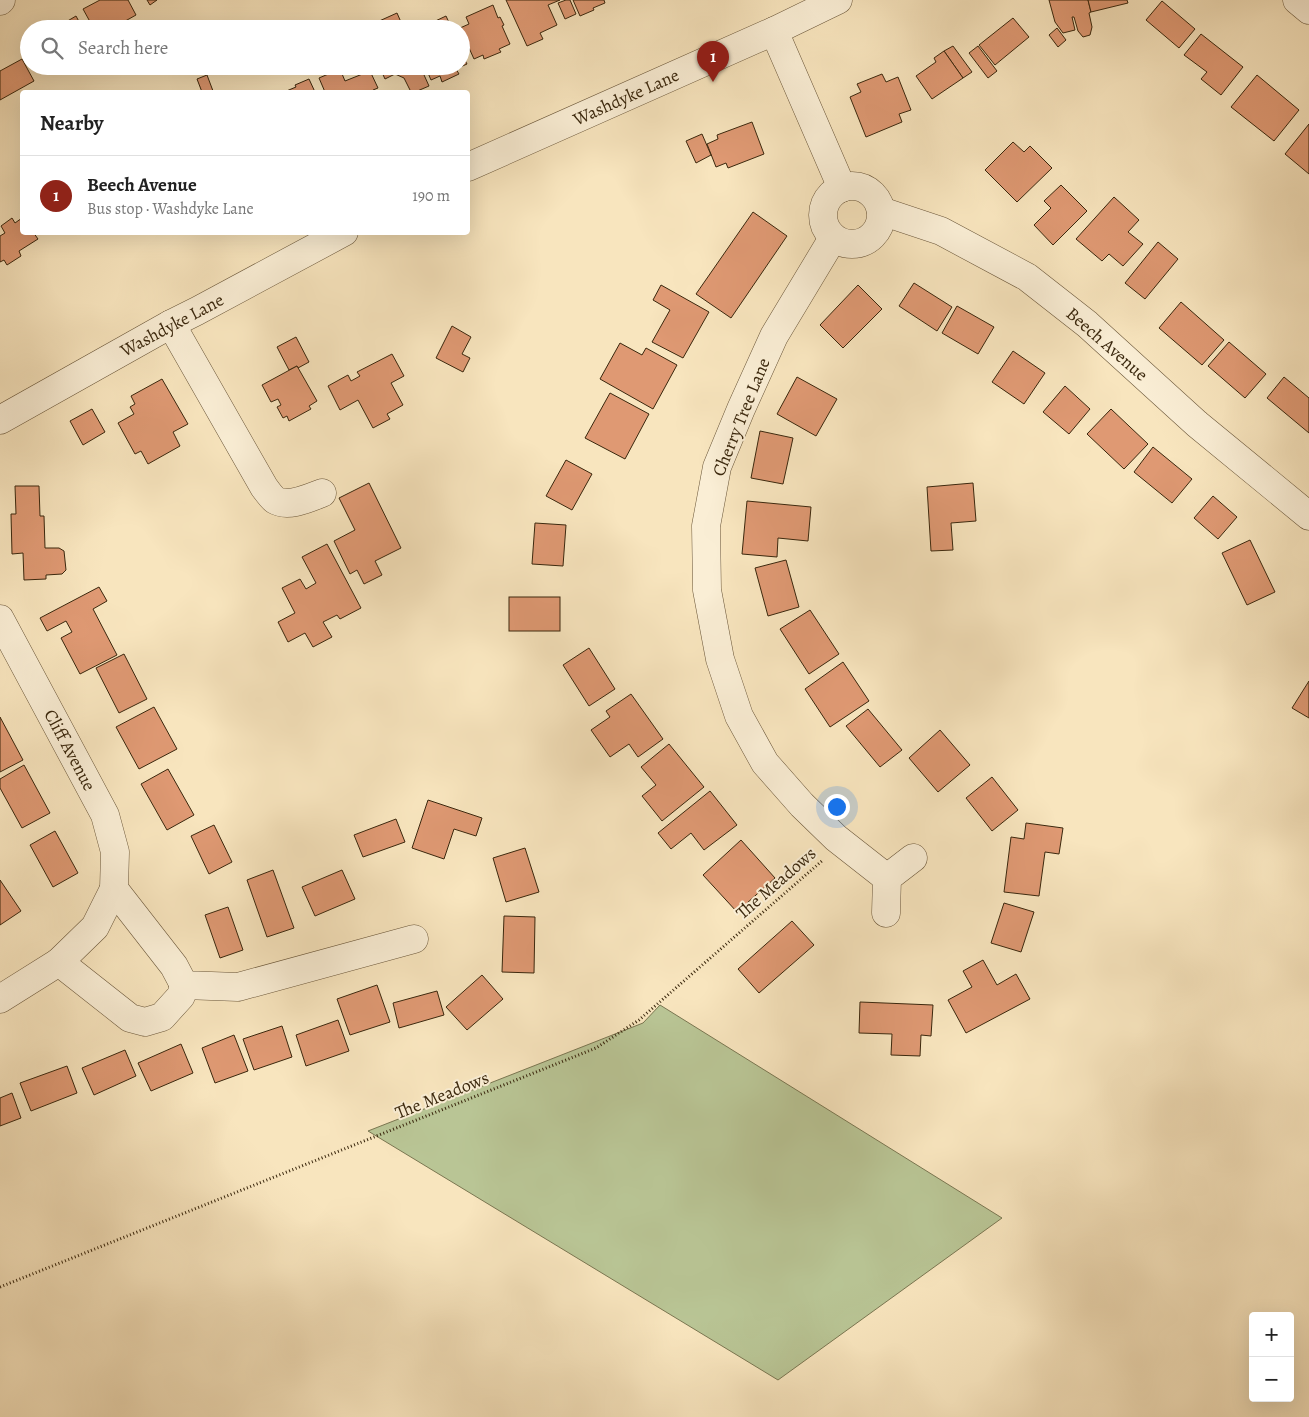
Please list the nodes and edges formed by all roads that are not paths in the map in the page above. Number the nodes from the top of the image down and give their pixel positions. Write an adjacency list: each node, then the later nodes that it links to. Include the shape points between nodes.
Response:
1 (838, 0): 4 (street, Washdyke Lane)
2 (1297, 0): 3 (street)
3 (1309, 10)
4 (774, 31): 5 (street, Washdyke Lane); 6 (street)
5 (470, 166)
6 (842, 188): 7 (street, via 851,186 867,190); 9 (street, via 824,206 824,223)
7 (881, 211): 9 (street, via 877,230 862,243 852,244); 13 (street, Beech Avenue, via 941,231 1027,277 1087,324 1197,424)
8 (339, 235): 10 (street, Washdyke Lane)
9 (834, 238): 16 (street, Cherry Tree Lane, via 774,336 717,467 706,526 707,590 720,659 739,716 765,763 802,806)
10 (170, 324): 11 (street, Washdyke Lane); 12 (street, via 274,500 286,503)
11 (0, 420)
12 (322, 493)
13 (1309, 516)
14 (0, 619): 17 (street, Cliff Avenue, via 106,815 115,852)
15 (913, 858): 16 (street)
16 (887, 878): 18 (street)
17 (114, 889): 20 (street, Cliff Avenue, via 95,927); 21 (street, via 174,966)
18 (886, 913)
19 (414, 939): 21 (street, via 238,986)
20 (59, 962): 21 (street, via 130,1018 145,1022 162,1017 181,996); 22 (street, Cliff Avenue)
21 (184, 985)
22 (0, 999)

